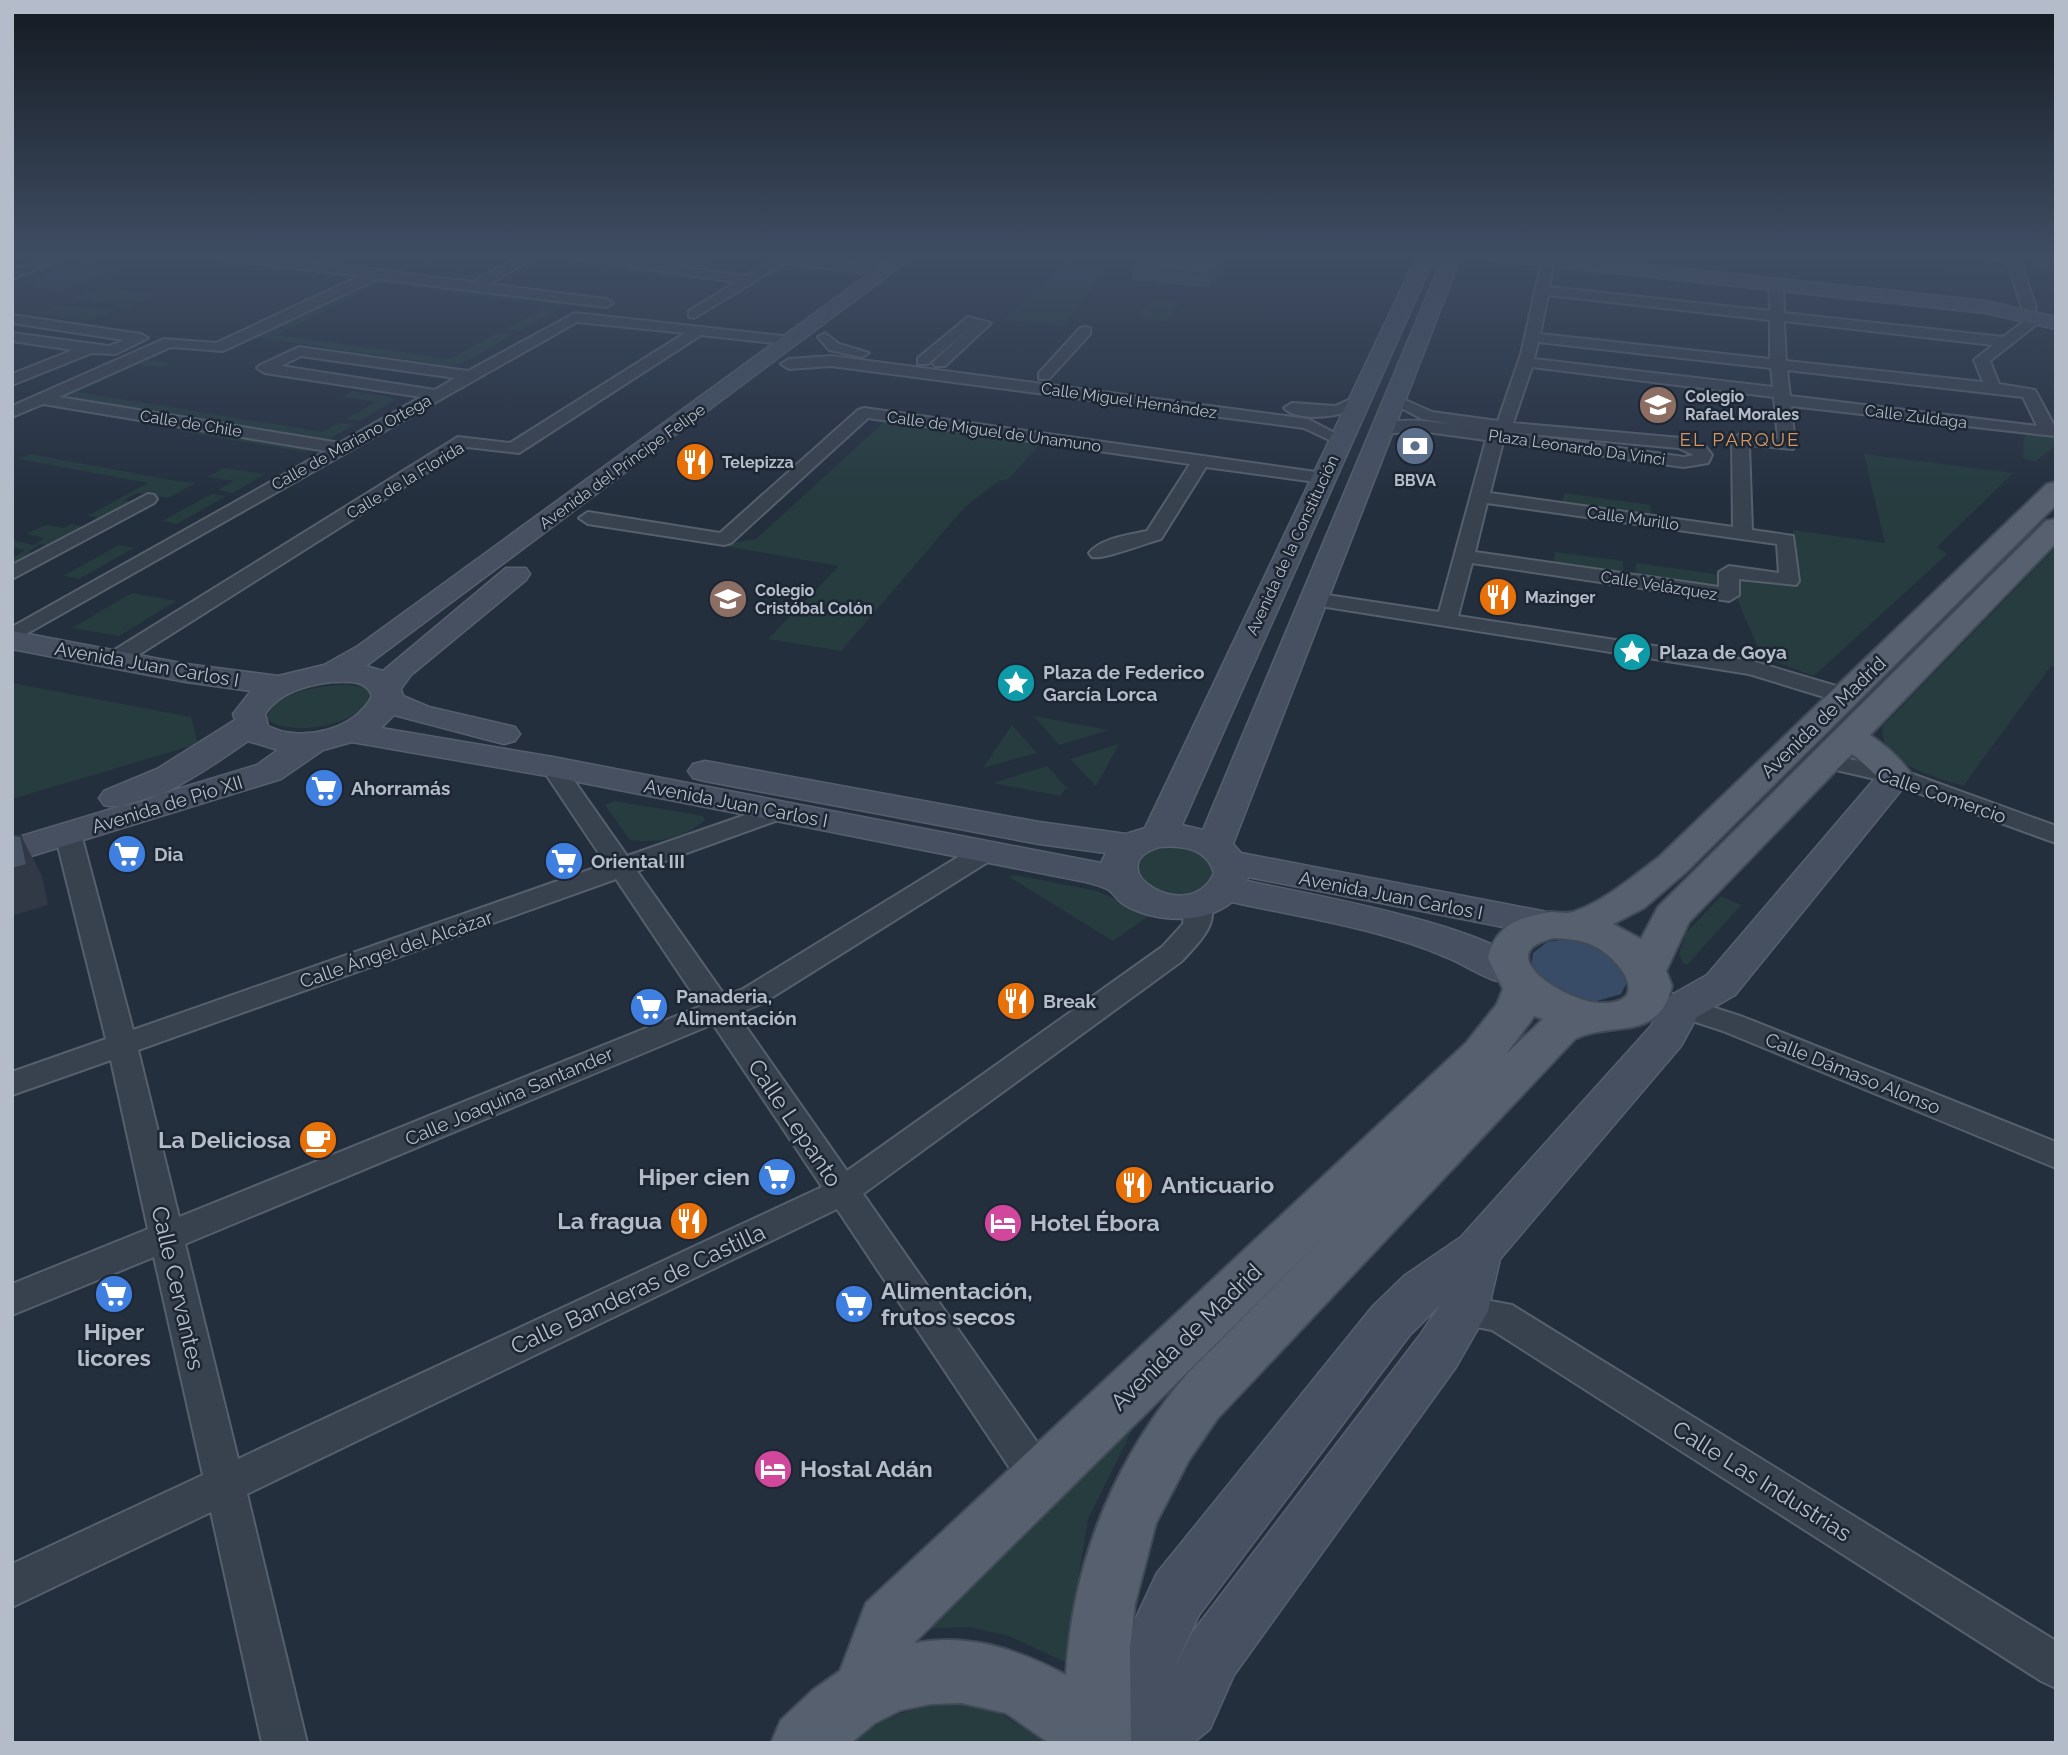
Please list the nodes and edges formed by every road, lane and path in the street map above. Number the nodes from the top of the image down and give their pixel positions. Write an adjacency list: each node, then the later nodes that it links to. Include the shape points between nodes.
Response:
1 (127, 336): 20 (street, via 141,338 111,351)
2 (241, 336): 31 (street, via 218,348 169,342)
3 (541, 336): 25 (street, Calle de Mariano Ortega)
4 (668, 336): 55 (street, Calle de la Florida, via 513,449 464,441)
5 (782, 336): 18 (street, Calle de Mariano Ortega)
6 (803, 336): 18 (street, Avenida del Príncipe Felipe)
7 (804, 336): 18 (street, Avenida del Príncipe Felipe)
8 (951, 336): 21 (street)
9 (970, 336): 23 (street)
10 (1081, 336): 26 (street)
11 (1389, 336): 33 (street, Avenida de la Constitución)
12 (1421, 336): 32 (street, Avenida de la Constitución)
13 (1777, 336): 24 (street)
14 (1951, 336): 19 (street)
15 (2013, 336): 19 (street)
16 (12, 337): 20 (street)
17 (1531, 337): 22 (street); 24 (street)
18 (799, 339): 21 (street, Calle Miguel Hernández, via 846,351); 37 (street, Calle Miguel Hernández, via 831,361 1308,424); 44 (street, Avenida del Príncipe Felipe); 56 (street, Avenida del Príncipe Felipe, via 369,653)
19 (2007, 342): 28 (street, via 1982,360)
20 (90, 348): 27 (street)
21 (923, 361): 23 (street, Calle Miguel Hernández)
22 (1525, 362): 30 (street, Calle Zuldaga); 36 (street)
23 (940, 363): 26 (street, Calle Miguel Hernández)
24 (1778, 363): 28 (street); 30 (street)
25 (470, 376): 29 (street, Calle de Mariano Ortega); 29 (street, via 299,351 265,368)
26 (1044, 376): 33 (street, Calle Miguel Hernández, via 1317,411 1341,410)
27 (12, 380)
28 (1993, 388): 30 (street, Calle Zuldaga, via 2029,393 2049,432)
29 (436, 395): 38 (street, Calle de Mariano Ortega)
30 (1782, 396): 46 (street, via 1787,445 1740,439)
31 (43, 399): 34 (street); 38 (street, Calle de Chile)
32 (1394, 400): 35 (street, Avenida de la Constitución); 36 (street, Plaza Leonardo Da Vinci, via 1428,416)
33 (1358, 401): 37 (street, Avenida de la Constitución)
34 (12, 412)
35 (1382, 429): 36 (street, Plaza Leonardo Da Vinci, via 1420,426); 51 (street, Avenida de la Constitución)
36 (1501, 431): 36 (street, Plaza Leonardo Da Vinci, via 1684,462 1703,455 1681,443); 42 (street)
37 (1340, 440): 40 (street, Avenida de la Constitución)
38 (339, 448): 53 (street, Calle de Mariano Ortega)
39 (1201, 460): 40 (street, Calle de Miguel de Unamuno); 44 (street, Calle de Miguel de Unamuno, via 864,413 724,539); 48 (street, via 1154,535)
40 (1323, 478): 70 (street, Avenida de la Constitución)
41 (2056, 490): 59 (main road, Avenida de Madrid)
42 (1480, 497): 46 (street, Calle Murillo); 49 (street)
43 (148, 499): 50 (street)
44 (588, 517): 58 (street, Avenida del Príncipe Felipe, via 400,669)
45 (2056, 527): 63 (main road, Avenida de Madrid)
46 (1743, 534): 47 (street, Calle Murillo)
47 (1786, 540): 49 (street, Calle Velázquez, via 1789,581 1729,572 1729,596)
48 (1099, 553)
49 (1464, 556): 52 (street)
50 (12, 573)
51 (1314, 599): 52 (street); 74 (street, Avenida de la Constitución)
52 (1447, 620): 59 (street, via 1752,668)
53 (12, 638): 55 (street, Avenida Juan Carlos I)
54 (12, 658): 60 (street, Avenida Juan Carlos I, via 166,687)
55 (116, 659): 57 (street, Avenida Juan Carlos I)
56 (332, 673): 57 (street); 58 (street, Avenida Juan Carlos I, via 369,676)
57 (282, 686): 60 (street, via 266,695)
58 (387, 695): 61 (street, Avenida del Príncipe Felipe, via 374,718); 70 (street, Avenida Juan Carlos I, via 469,727 1039,833)
59 (1844, 696): 76 (main road, Avenida de Madrid, via 1672,865 1630,899)
60 (251, 717): 62 (street, Avenida Juan Carlos I, via 258,735 271,740); 67 (main road, Avenida de Pío XII, via 206,756 145,789)
61 (349, 732): 62 (street); 64 (street, Avenida Juan Carlos I)
62 (314, 741): 68 (street, Avenida de Pío XII, via 269,772)
63 (1838, 748): 65 (main road, via 1882,759); 78 (main road, Avenida de Madrid, via 1672,916)
64 (553, 767): 66 (street, Avenida Juan Carlos I); 73 (street, Calle Lepanto)
65 (1895, 776): 69 (street, Calle Comercio); 78 (street, via 1721,985)
66 (779, 811): 72 (street, Avenida Juan Carlos I); 73 (street, Calle Ángel del Alcázar)
67 (12, 827)
68 (68, 834): 71 (street, Avenida de Pío XII); 81 (street, Calle Cervantes)
69 (2056, 835)
70 (1145, 841): 74 (street, Avenida Juan Carlos I, via 1184,836); 75 (street, via 1119,859)
71 (12, 851)
72 (985, 852): 75 (street, Avenida Juan Carlos I); 79 (street, Calle Joaquina Santander, via 753,996)
73 (622, 869): 79 (street, Calle Lepanto); 81 (street, Calle Ángel del Alcázar)
74 (1217, 875): 75 (street, Avenida Juan Carlos I, via 1175,906 1133,893); 76 (street, Avenida Juan Carlos I); 77 (street, Avenida Juan Carlos I, via 1402,926 1461,948); 84 (street, Calle Banderas de Castilla, via 1197,926 1172,954)
75 (1121, 880)
76 (1566, 925): 77 (main road, Avenida de Madrid, via 1527,932 1516,940 1508,954); 78 (main road, via 1598,931 1623,943)
77 (1518, 981): 80 (main road, via 1550,1007); 89 (main road, Avenida de Madrid, via 1516,1010 1482,1054)
78 (1659, 991): 80 (main road, via 1627,1013); 83 (street, Calle Dámaso Alonso); 86 (street, Avenida de Madrid, via 1666,1036)
79 (719, 1010): 84 (street, Calle Lepanto); 85 (street, Calle Joaquina Santander)
80 (1583, 1017): 97 (main road, via 1560,1028 1527,1060 1198,1401 1167,1441 1141,1486 1107,1584 1097,1664)
81 (122, 1045): 82 (street, Calle Ángel del Alcázar); 85 (street, Calle Cervantes)
82 (12, 1084)
83 (2056, 1156)
84 (842, 1192): 89 (street, Calle Lepanto); 90 (street, Calle Banderas de Castilla)
85 (167, 1238): 87 (street, Calle Joaquina Santander); 90 (street, Calle Cervantes)
86 (1478, 1251): 88 (street, Avenida de Madrid); 98 (street, Avenida de Madrid, via 1421,1291 1391,1321 1178,1594 1143,1667)
87 (12, 1300)
88 (1463, 1311): 92 (street, Calle Las Industrias, via 1499,1316); 98 (street, Avenida de Madrid, via 1213,1654 1188,1707)
89 (1039, 1478): 93 (main road, Avenida de Madrid, via 888,1625)
90 (223, 1486): 91 (street, Calle Banderas de Castilla); 95 (street, Calle Cervantes)
91 (12, 1586)
92 (2056, 1667)
93 (864, 1693): 94 (main road); 96 (main road, via 920,1673 977,1671 1032,1690 1064,1713)
94 (804, 1741)
95 (285, 1743)
96 (1092, 1743)
97 (1098, 1743)
98 (1144, 1743)

